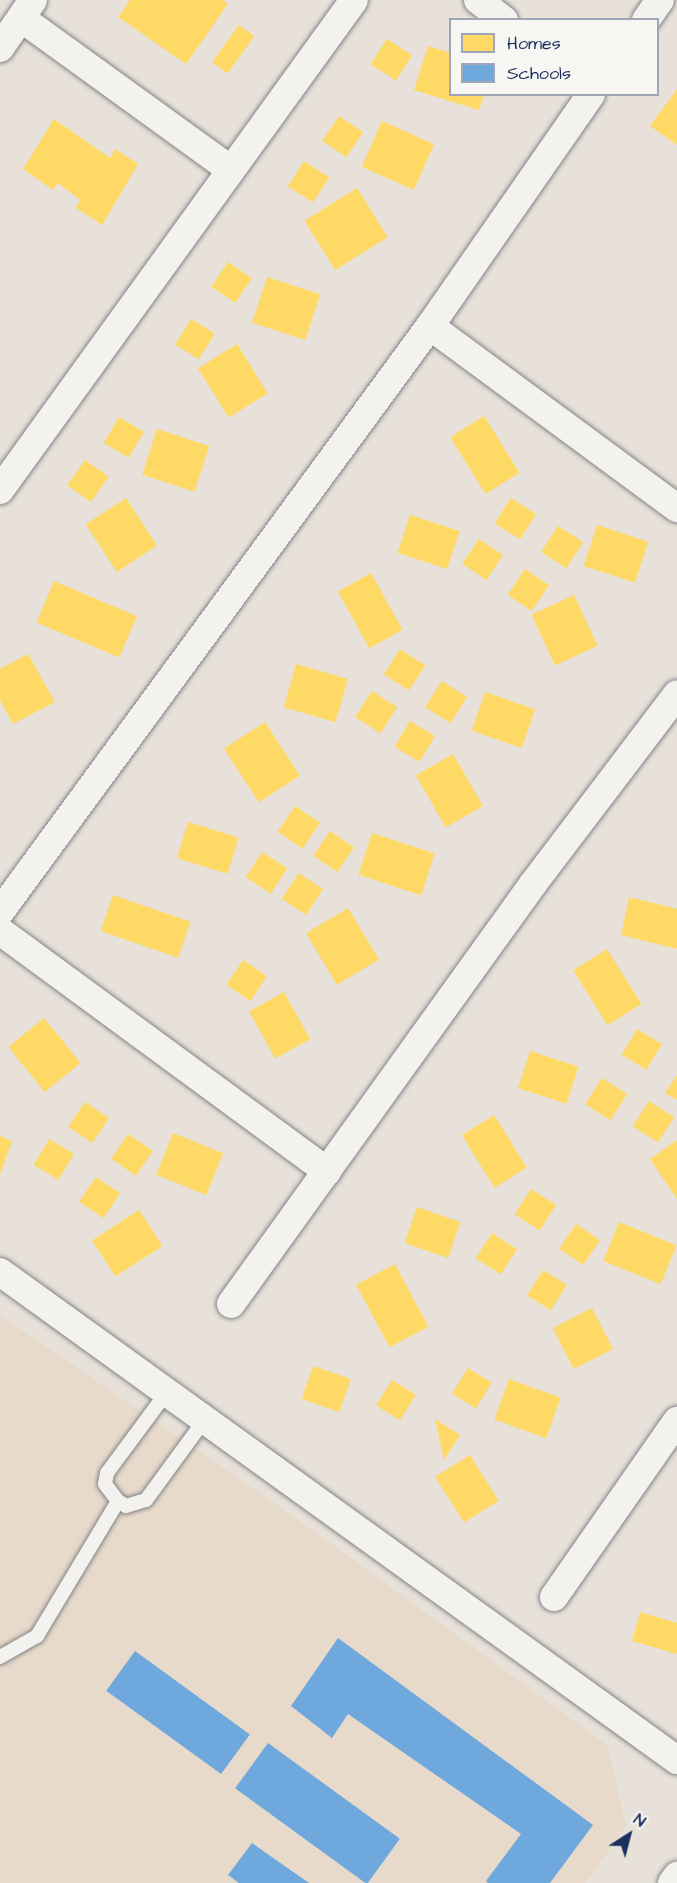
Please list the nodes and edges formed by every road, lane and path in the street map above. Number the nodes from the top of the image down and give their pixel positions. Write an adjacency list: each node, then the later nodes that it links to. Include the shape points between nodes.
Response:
1 (354, 0): 9 (street)
2 (478, 0): 5 (street)
3 (660, 0): 6 (street)
4 (27, 9): 7 (street); 9 (street)
5 (501, 18)
6 (647, 18)
7 (0, 48)
8 (590, 96): 10 (street)
9 (231, 170): 11 (street)
10 (430, 326): 12 (street); 14 (street)
11 (0, 490)
12 (677, 508)
13 (677, 694): 16 (street, via 533,884)
14 (0, 912)
15 (0, 931): 16 (street)
16 (327, 1171): 18 (street)
17 (0, 1272): 19 (street)
18 (231, 1304)
19 (167, 1392): 20 (street); 22 (lane, via 106,1473 105,1484)
20 (206, 1418): 22 (lane, via 146,1500 126,1506); 25 (street)
21 (677, 1421): 23 (street)
22 (118, 1501): 24 (lane, via 37,1636)
23 (554, 1597)
24 (0, 1657)
25 (677, 1760)
26 (677, 1876): 27 (street)
27 (672, 1883)

